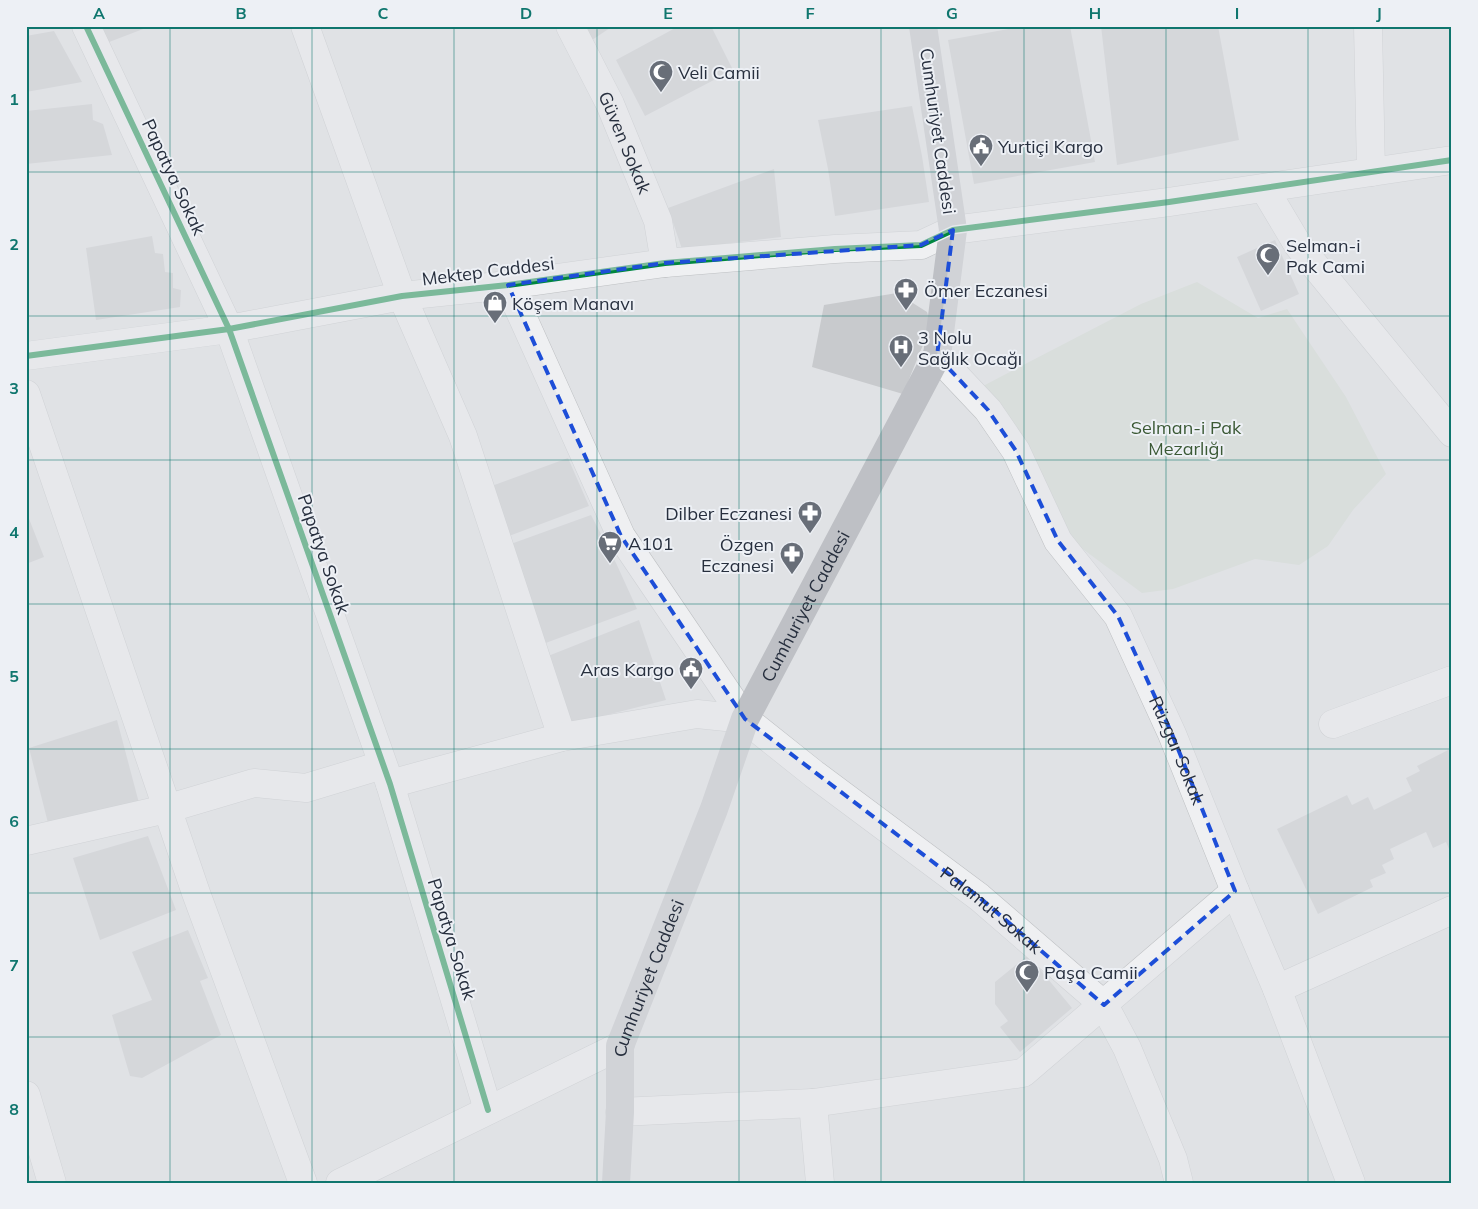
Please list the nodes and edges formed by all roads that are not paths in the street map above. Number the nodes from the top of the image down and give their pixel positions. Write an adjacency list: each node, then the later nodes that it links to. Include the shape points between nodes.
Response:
1 (86, 26): 13 (street, Papatya Sokak)
2 (305, 26): 12 (street)
3 (570, 26): 10 (street, Güven Sokak, via 610,104 658,221)
4 (923, 26): 9 (main road, Cumhuriyet Caddesi)
5 (1368, 26): 7 (street)
6 (1452, 160): 7 (street, Mektep Caddesi)
7 (1371, 172): 8 (street, Mektep Caddesi)
8 (1264, 188): 9 (street, Mektep Caddesi); 17 (street, via 1298,245)
9 (953, 230): 10 (street, Mektep Caddesi, via 921,245); 15 (main road, Cumhuriyet Caddesi)
10 (665, 263): 11 (street, Mektep Caddesi)
11 (508, 285): 12 (street, Mektep Caddesi); 19 (street, Palamut Sokak, via 621,536)
12 (402, 296): 13 (street, Mektep Caddesi); 21 (street, via 463,436)
13 (229, 329): 14 (street, Mektep Caddesi); 22 (street, Papatya Sokak)
14 (26, 356)
15 (937, 356): 19 (main road, Cumhuriyet Caddesi); 25 (street, Rüzgar Sokak, via 988,410 1016,452 1058,541 1118,616 1172,734)
16 (26, 394): 23 (street)
17 (1452, 432)
18 (1452, 680): 20 (street)
19 (745, 719): 21 (street, via 697,714); 28 (street, Palamut Sokak, via 979,897); 29 (main road, Cumhuriyet Caddesi, via 714,809)
20 (1333, 724)
21 (562, 737): 22 (street)
22 (386, 775): 23 (street, via 306,788 254,783); 32 (street, Papatya Sokak)
23 (166, 808): 24 (street); 35 (street)
24 (26, 841)
25 (1234, 891): 27 (street, Rüzgar Sokak); 28 (street)
26 (1452, 910): 27 (street)
27 (1277, 989): 40 (street, Rüzgar Sokak)
28 (1104, 1005): 31 (street, via 1023,1073); 39 (street, Palamut Sokak, via 1127,1048)
29 (620, 1046): 32 (street); 33 (main road, Cumhuriyet Caddesi)
30 (26, 1095): 34 (street)
31 (814, 1103): 33 (street); 38 (street)
32 (488, 1110): 36 (street)
33 (620, 1112): 37 (main road, Cumhuriyet Caddesi)
34 (52, 1183)
35 (303, 1183)
36 (340, 1183)
37 (616, 1183)
38 (820, 1183)
39 (1179, 1183)
40 (1351, 1183)

